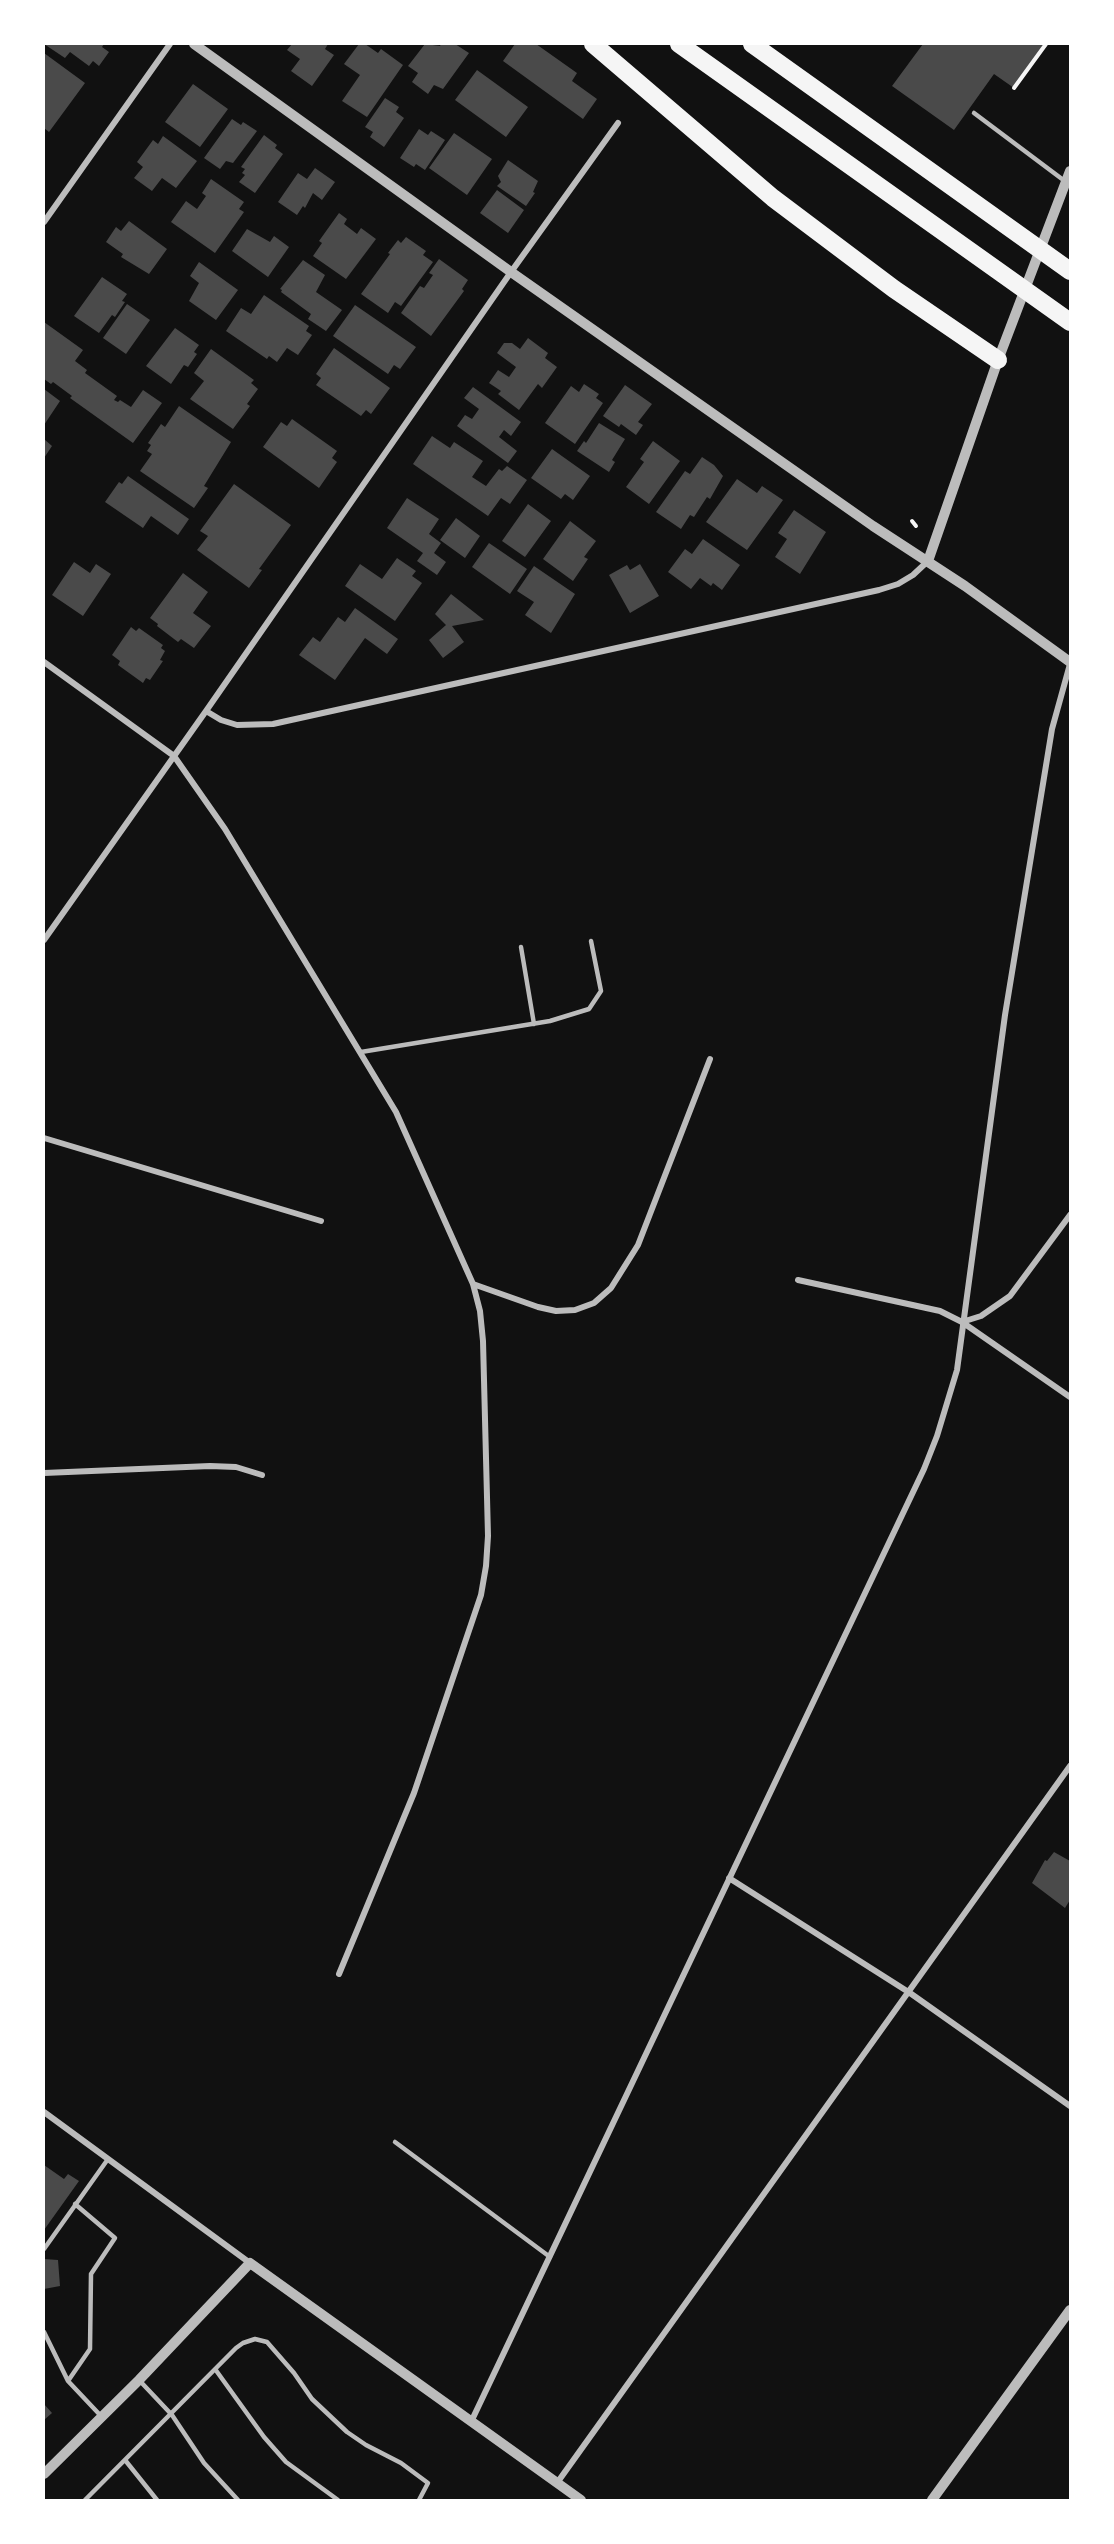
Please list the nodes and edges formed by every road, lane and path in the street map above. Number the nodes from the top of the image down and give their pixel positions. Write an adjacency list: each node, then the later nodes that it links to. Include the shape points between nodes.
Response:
1 (170, 44): 11 (street)
2 (194, 44): 13 (street)
3 (594, 44): 15 (highway, via 773,198 894,289)
4 (679, 44): 14 (highway)
5 (752, 44): 12 (highway)
6 (1046, 44): 7 (path)
7 (1014, 88)
8 (974, 113): 10 (lane)
9 (618, 123): 13 (street)
10 (1069, 177): 15 (street)
11 (44, 222)
12 (1071, 271)
13 (511, 272): 16 (street); 19 (street)
14 (1071, 322)
15 (998, 360): 16 (street)
16 (928, 561): 18 (street); 19 (street, via 898,584 879,590 273,724 237,725)
17 (44, 662): 20 (street)
18 (1071, 663): 32 (street, via 1048,752 1005,1015)
19 (206, 711): 20 (street)
20 (174, 756): 21 (street); 25 (street, via 248,863)
21 (44, 940)
22 (591, 941): 24 (lane, via 601,991 589,1009)
23 (521, 947): 24 (lane)
24 (534, 1024): 25 (lane)
25 (361, 1052): 31 (street, via 396,1112)
26 (710, 1059): 31 (street, via 638,1245 611,1288 594,1303 556,1311)
27 (44, 1138): 29 (street)
28 (1071, 1215): 32 (street, via 1010,1296 981,1316)
29 (321, 1221)
30 (798, 1280): 32 (street, via 940,1311)
31 (473, 1284): 38 (street, via 483,1341 488,1536 483,1585 414,1793)
32 (962, 1322): 33 (street); 37 (street, via 957,1370 924,1469)
33 (1071, 1397)
34 (44, 1473): 35 (street, via 210,1466 236,1467)
35 (262, 1475)
36 (1071, 1766): 39 (street)
37 (729, 1878): 39 (street); 46 (street)
38 (339, 1974)
39 (910, 1993): 40 (street); 58 (street)
40 (1071, 2106)
41 (44, 2112): 43 (street)
42 (394, 2142): 46 (lane)
43 (108, 2159): 44 (lane); 47 (street)
44 (75, 2204): 45 (lane); 52 (lane, via 115,2238 91,2274 90,2349)
45 (44, 2249)
46 (550, 2257): 55 (street)
47 (250, 2263): 51 (street); 55 (street)
48 (1071, 2310): 65 (street)
49 (44, 2332): 52 (lane)
50 (215, 2369): 53 (lane); 62 (lane, via 286,2462); 63 (lane, via 243,2343 255,2339 267,2342 331,2419 429,2483)
51 (139, 2380): 53 (lane); 54 (street)
52 (68, 2381): 54 (lane)
53 (172, 2415): 56 (lane); 61 (lane, via 204,2463)
54 (102, 2417): 57 (street)
55 (471, 2422): 58 (street)
56 (125, 2460): 59 (lane); 60 (lane)
57 (44, 2474)
58 (557, 2483): 64 (street)
59 (85, 2500)
60 (156, 2500)
61 (238, 2500)
62 (338, 2500)
63 (419, 2500)
64 (581, 2500)
65 (932, 2500)

